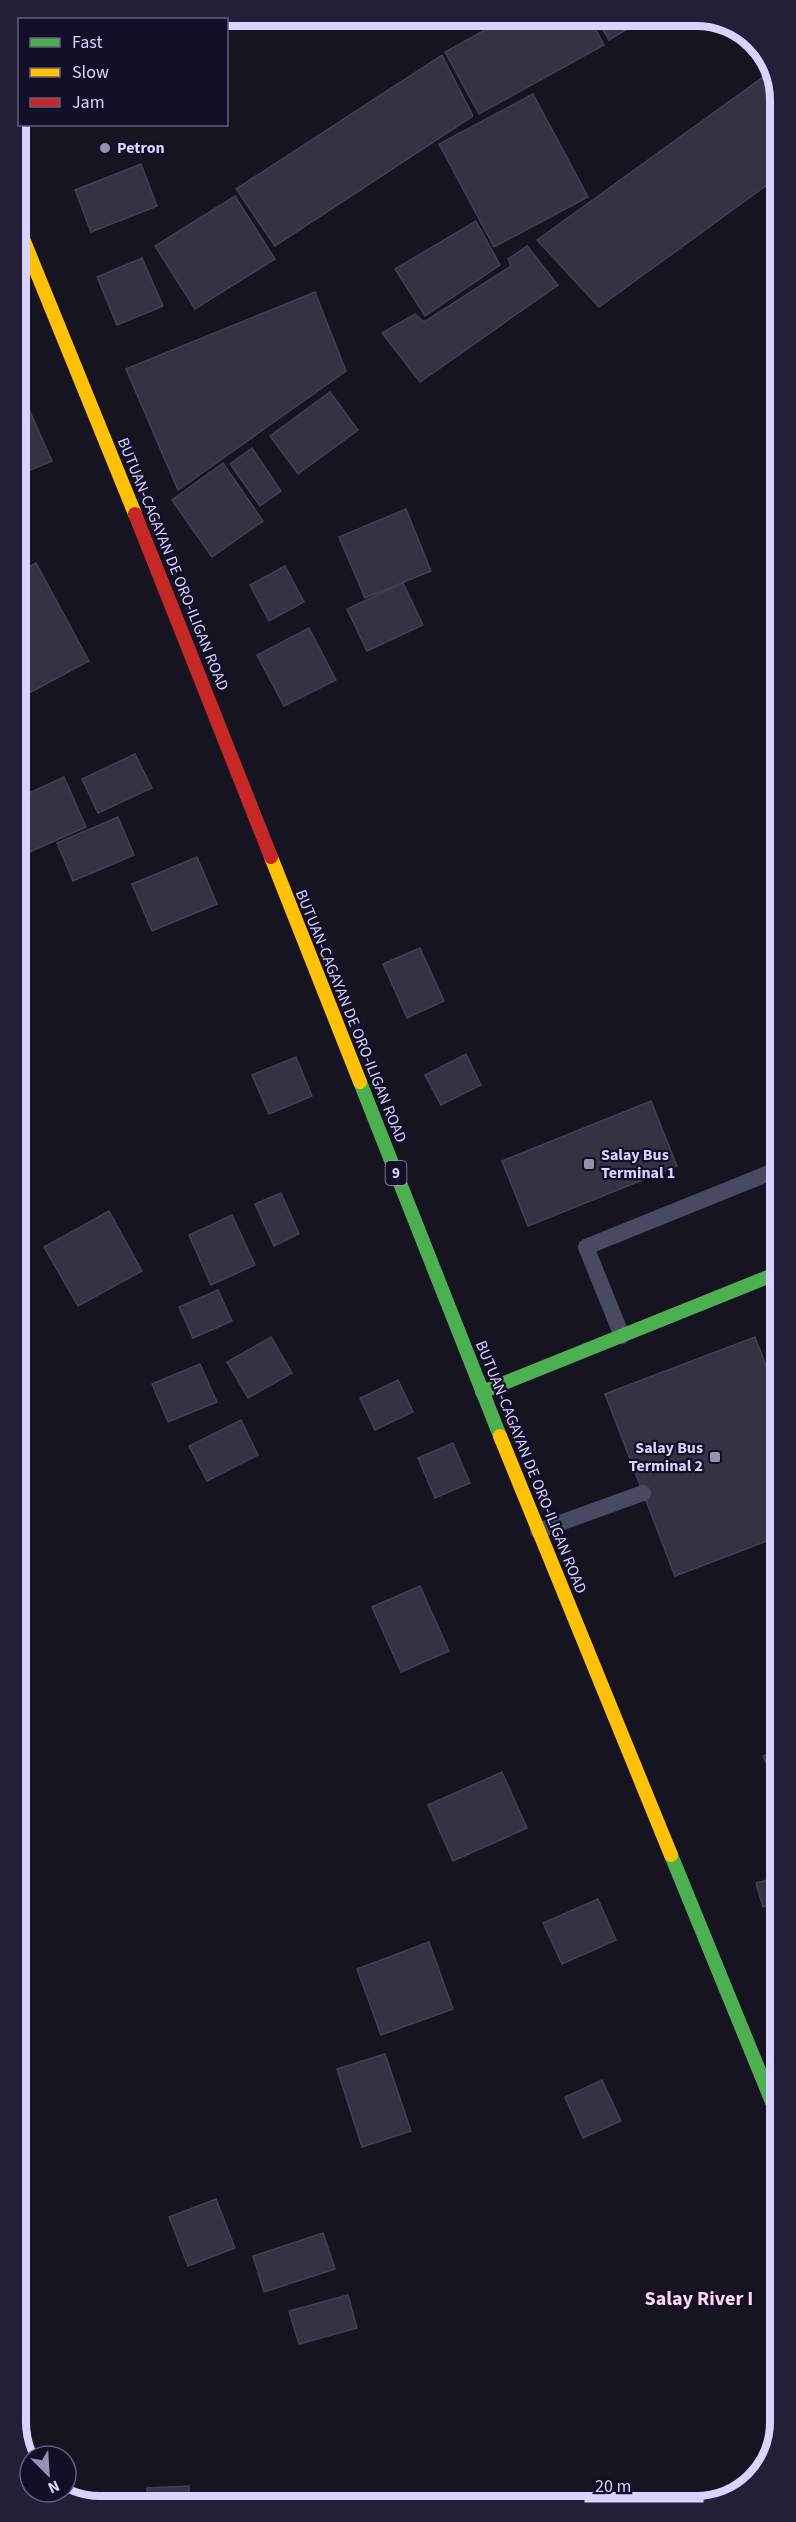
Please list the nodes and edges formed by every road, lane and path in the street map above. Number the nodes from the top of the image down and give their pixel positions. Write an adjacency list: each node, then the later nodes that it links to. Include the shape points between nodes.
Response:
1 (25, 243): 5 (main road, BUTUAN-CAGAYAN DE ORO-ILIGAN ROAD / 9)
2 (770, 1173): 4 (lane, via 586,1247)
3 (770, 1276): 4 (main road)
4 (622, 1336): 5 (main road)
5 (483, 1392): 7 (main road, BUTUAN-CAGAYAN DE ORO-ILIGAN ROAD / 9)
6 (643, 1493): 7 (lane)
7 (538, 1531): 8 (main road, BUTUAN-CAGAYAN DE ORO-ILIGAN ROAD / 9)
8 (770, 2097)

